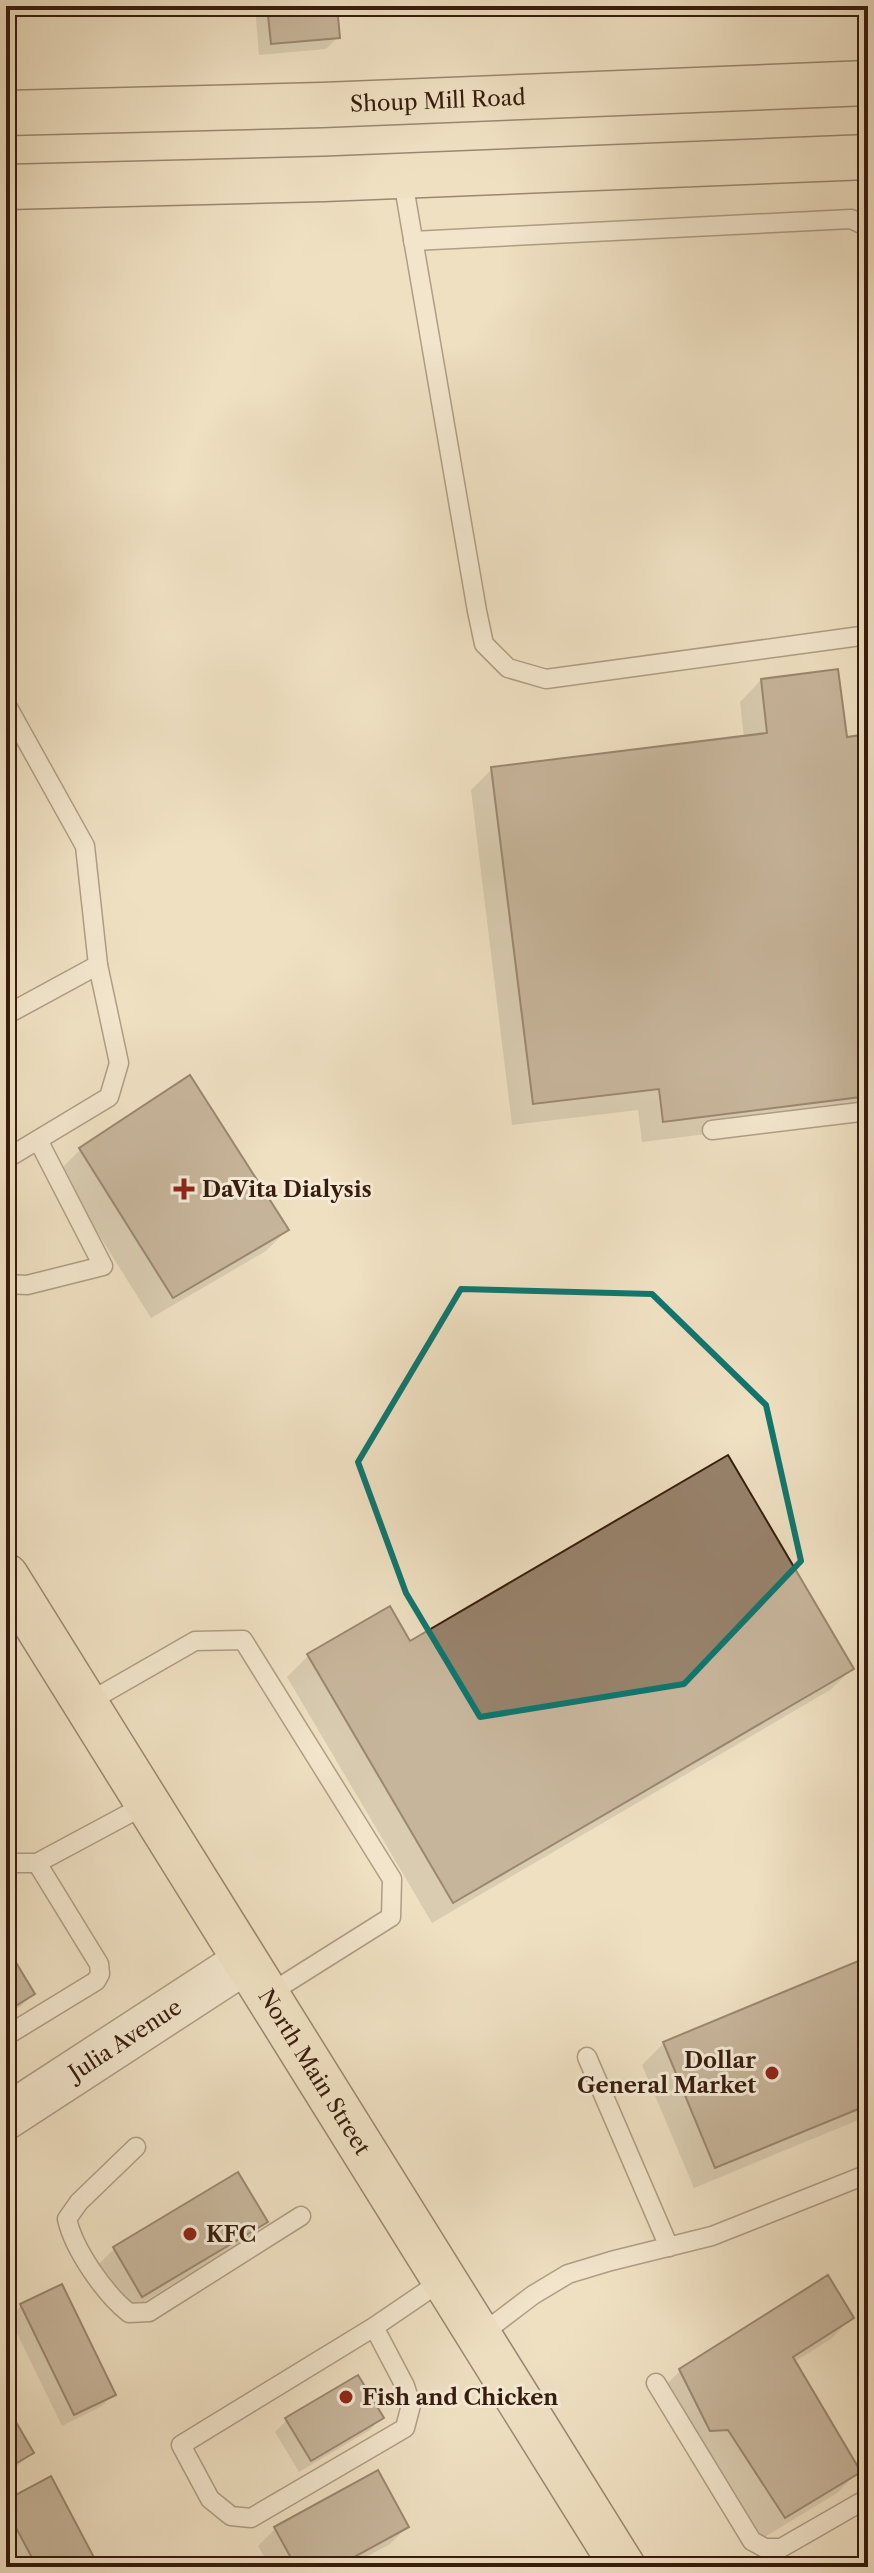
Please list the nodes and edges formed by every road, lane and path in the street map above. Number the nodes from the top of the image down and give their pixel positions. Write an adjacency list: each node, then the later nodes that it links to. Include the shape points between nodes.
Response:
1 (868, 83): 2 (main road, Shoup Mill Road)
2 (6, 113)
3 (868, 157): 4 (main road)
4 (402, 175): 5 (main road); 7 (lane)
5 (6, 187)
6 (868, 227): 7 (lane, via 851,219)
7 (413, 241): 8 (lane, via 484,644 508,668 546,679)
8 (868, 635)
9 (6, 704): 10 (lane, via 85,846)
10 (98, 965): 11 (lane); 14 (lane, via 119,1063 109,1097)
11 (6, 1015)
12 (868, 1111): 13 (lane)
13 (712, 1130)
14 (38, 1140): 15 (lane); 16 (lane, via 103,1266 27,1285)
15 (6, 1159)
16 (6, 1284)
17 (6, 1576): 18 (main road, North Main Street)
18 (85, 1704): 19 (main road, North Main Street); 22 (lane, via 195,1641 243,1640 392,1879 391,1917)
19 (147, 1804): 20 (lane); 22 (main road, North Main Street)
20 (37, 1863): 21 (lane); 23 (lane, via 99,1964 100,1974)
21 (6, 1867)
22 (255, 1979): 25 (street, Julia Avenue); 30 (main road, North Main Street)
23 (6, 2036)
24 (587, 2057): 29 (lane)
25 (6, 2117)
26 (136, 2147): 28 (lane, via 67,2219 70,2234 112,2300 129,2313 149,2312)
27 (868, 2174): 29 (lane, via 712,2236)
28 (301, 2216)
29 (669, 2247): 32 (lane, via 568,2274)
30 (443, 2280): 31 (lane); 32 (main road, North Main Street)
31 (374, 2327): 31 (lane, via 181,2445 210,2499 231,2516 251,2518 405,2428 411,2405)
32 (479, 2336): 35 (main road, North Main Street)
33 (656, 2383): 34 (lane, via 752,2541 781,2548)
34 (868, 2498)
35 (623, 2567)

